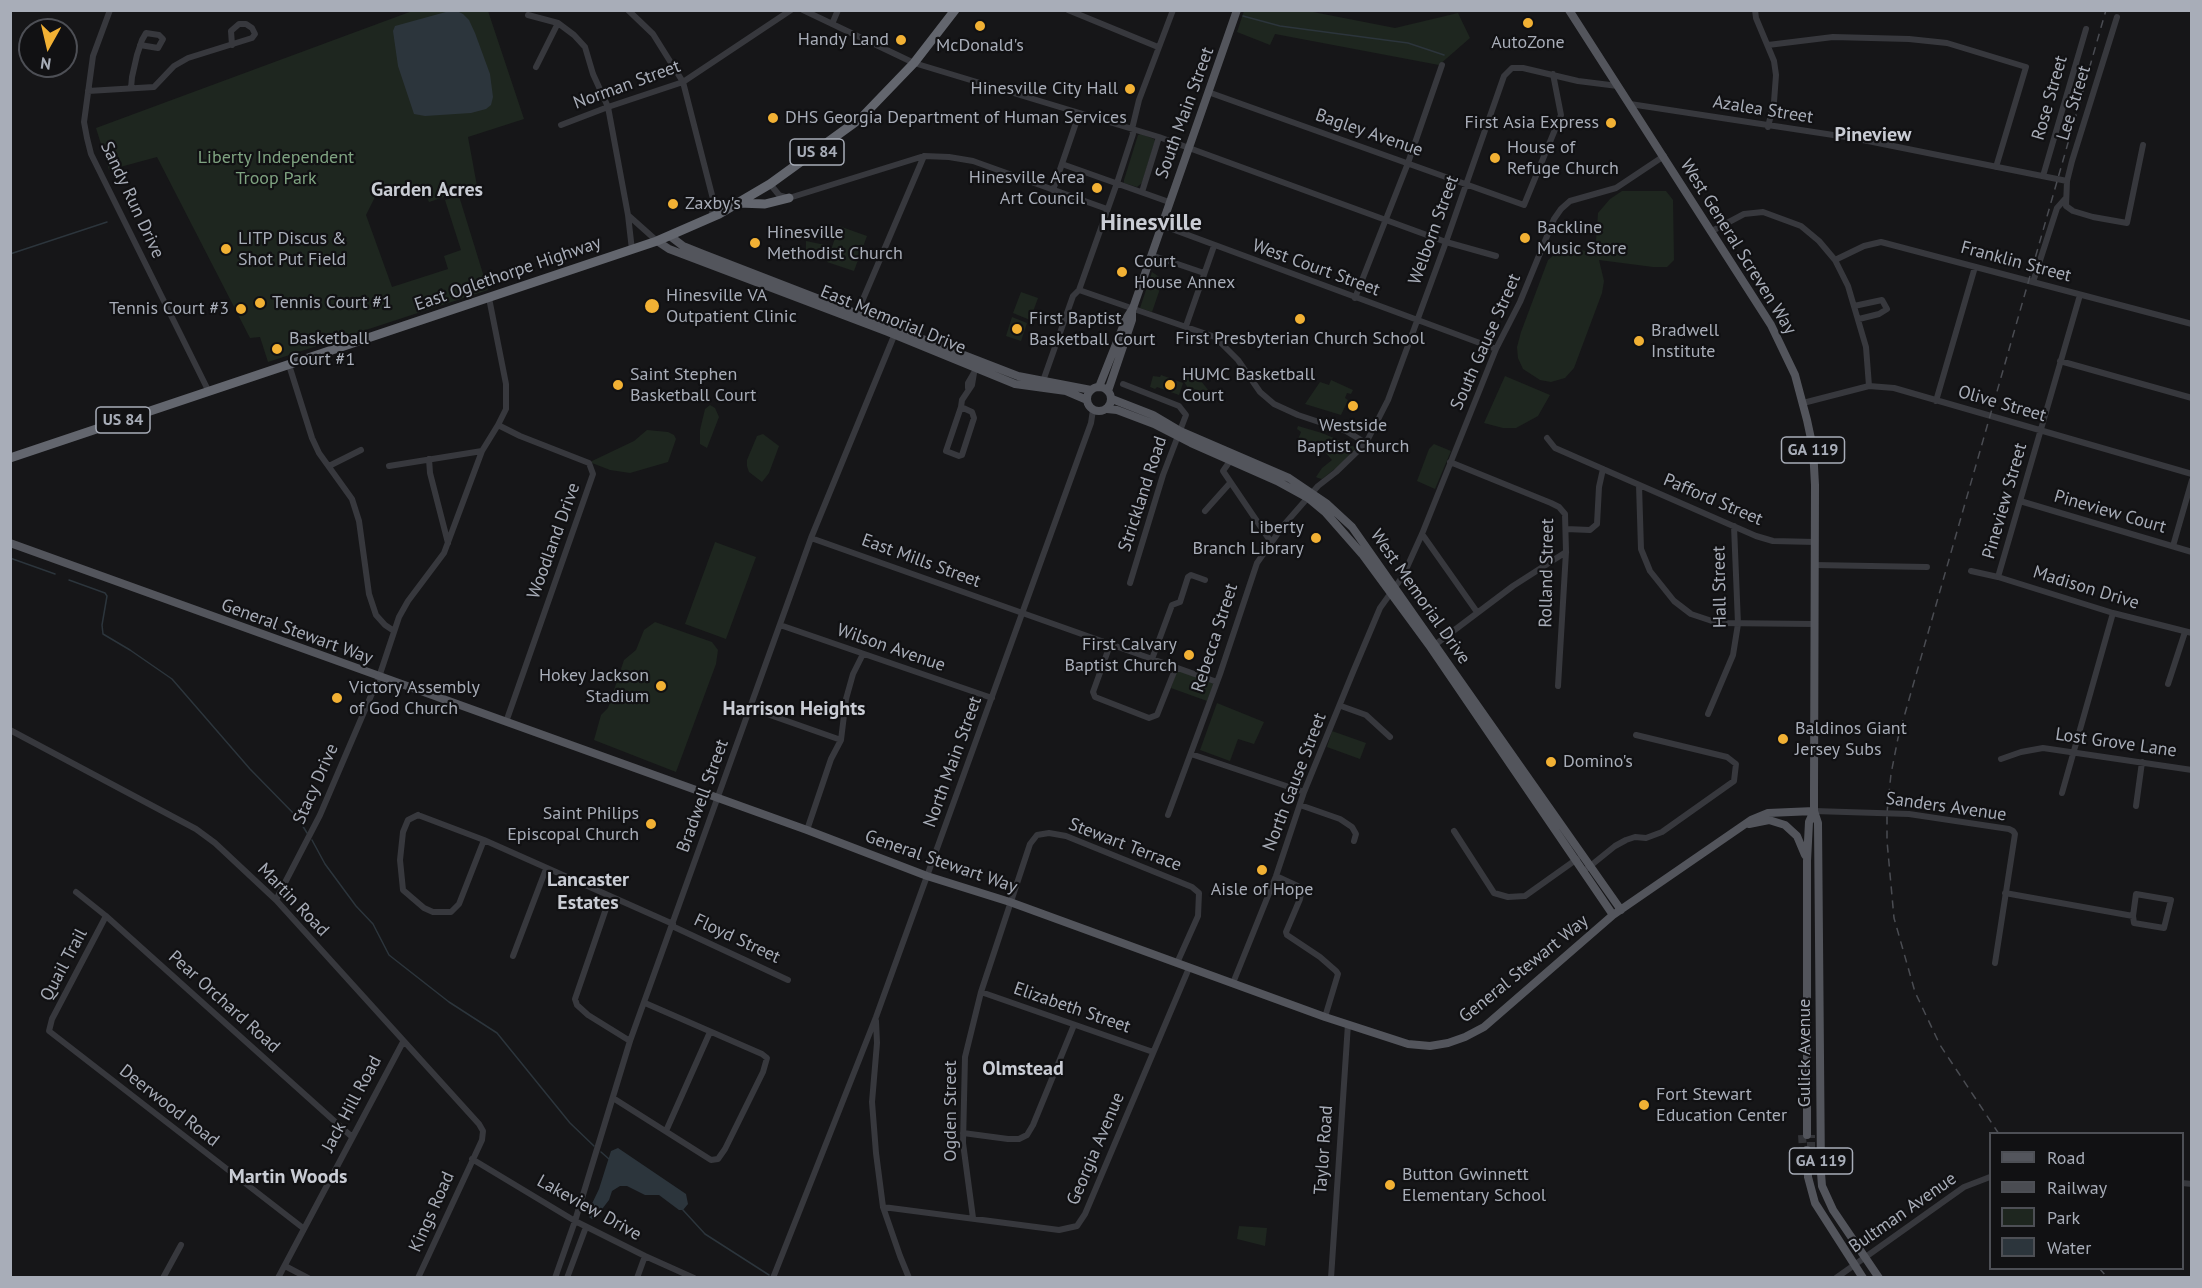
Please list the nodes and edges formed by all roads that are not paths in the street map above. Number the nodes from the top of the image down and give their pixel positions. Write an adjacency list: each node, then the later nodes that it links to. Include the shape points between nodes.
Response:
1 (110, 10): 28 (street, Sandy Run Drive, via 93,56)
2 (628, 10): 25 (street, via 653,34)
3 (791, 10): 25 (street, Norman Street)
4 (803, 10): 15 (street)
5 (838, 10): 15 (street)
6 (955, 10): 21 (highway, US 84)
7 (1068, 10): 20 (street)
8 (1173, 10): 20 (street)
9 (1237, 10): 29 (main road, South Main Street)
10 (1569, 10): 26 (main road, West General Screven Way / GA 119)
11 (1755, 10): 19 (street)
12 (528, 15): 14 (street)
13 (2117, 17): 45 (street, Lee Street)
14 (558, 23): 23 (street); 31 (street, via 585,47)
15 (832, 24): 21 (street)
16 (2086, 29): 44 (street, Rose Street)
17 (140, 45): 27 (street)
18 (232, 45): 27 (street, via 188,58 154,87)
19 (1768, 45): 34 (street, via 1776,75); 43 (street, via 1833,37 1909,39 1947,43 2026,67)
20 (1158, 47): 35 (street)
21 (914, 63): 32 (street); 47 (highway, US 84, via 861,118)
22 (1442, 65): 41 (street)
23 (536, 66)
24 (1552, 74): 26 (street, Welborn Street); 48 (street, Welborn Street, via 1512,68 1504,76); 48 (street, Bagley Avenue, via 1561,115 1524,205)
25 (683, 82): 31 (street, Norman Street); 52 (street)
26 (1618, 86): 30 (main road, West General Screven Way / GA 119)
27 (131, 88): 28 (street)
28 (88, 91): 93 (street, Sandy Run Drive, via 84,122 91,154)
29 (1208, 92): 38 (main road, South Main Street); 41 (street, Bagley Avenue)
30 (1630, 104): 34 (street, Azalea Street); 40 (main road, West General Screven Way / GA 119)
31 (608, 107): 33 (street, Norman Street); 57 (street)
32 (1078, 114): 35 (street); 42 (street)
33 (561, 125)
34 (1768, 127): 43 (street, Azalea Street, via 1853,138)
35 (1132, 129): 36 (street); 46 (street)
36 (1159, 137): 38 (street); 50 (street)
37 (2143, 145): 53 (street, via 2127,223 2073,211 2066,206)
38 (1188, 147): 54 (main road, South Main Street); 59 (street)
39 (924, 156): 49 (street, via 973,161); 51 (street); 79 (street)
40 (1664, 156): 61 (main road, West General Screven Way / GA 119); 85 (street, South Gause Street, via 1620,186 1578,197 1561,209)
41 (1408, 163): 48 (street, Bagley Avenue); 59 (street)
42 (1062, 164): 46 (street); 49 (street)
43 (1996, 167): 44 (street, Azalea Street)
44 (2043, 176): 45 (street, Azalea Street)
45 (2067, 181): 53 (street, Lee Street)
46 (1117, 183): 50 (street); 56 (street)
47 (770, 184): 51 (street, via 779,195); 55 (highway, US 84)
48 (1466, 184): 64 (street, Welborn Street)
49 (1053, 190): 56 (street)
50 (1142, 192): 54 (street)
51 (789, 198): 55 (highway)
52 (713, 199): 55 (street); 58 (street)
53 (2065, 199): 72 (street, Lee Street, via 2057,208)
54 (1169, 202): 60 (main road, South Main Street)
55 (735, 205): 58 (highway, East Oglethorpe Highway / US 84)
56 (1107, 209): 73 (street)
57 (628, 215): 63 (street); 66 (street)
58 (712, 217): 62 (highway, East Oglethorpe Highway / US 84)
59 (1385, 220): 64 (street); 76 (street)
60 (1161, 225): 65 (street, West Court Street); 67 (main road)
61 (1712, 231): 69 (street, via 1744,214 1769,213 1808,230); 98 (main road, West General Screven Way / GA 119, via 1776,334 1791,364)
62 (670, 236): 63 (highway, East Oglethorpe Highway / US 84); 79 (main road, East Memorial Drive, via 683,246)
63 (657, 241): 66 (highway, East Oglethorpe Highway / US 84); 79 (main road, East Memorial Drive, via 669,249)
64 (1446, 242): 68 (street); 81 (street, Welborn Street)
65 (1214, 246): 71 (street); 76 (street, West Court Street)
66 (632, 250): 75 (highway, East Oglethorpe Highway / US 84)
67 (1151, 255): 71 (street); 78 (main road)
68 (1496, 256)
69 (1835, 260): 70 (street, Franklin Street, via 1881,242); 77 (street)
70 (1975, 267): 72 (street, Franklin Street); 97 (street)
71 (1204, 273): 83 (street)
72 (2033, 282): 74 (street, Franklin Street)
73 (1079, 290): 78 (street); 89 (street, via 1073,296)
74 (2080, 295): 82 (street, Franklin Street); 86 (street, Pineview Street)
75 (489, 298): 87 (highway, East Oglethorpe Highway / US 84); 101 (street, Stacy Drive, via 508,398)
76 (1355, 298): 81 (street, West Court Street)
77 (1854, 306): 80 (street); 80 (street, via 1882,300 1887,309)
78 (1132, 308): 83 (street); 92 (main road); 94 (main road)
79 (855, 317): 84 (main road, East Memorial Drive)
80 (1859, 318): 91 (street)
81 (1417, 321): 85 (street, West Court Street); 105 (street, Welborn Street, via 1388,400)
82 (2192, 324)
83 (1186, 326): 105 (street, via 1215,337 1274,404)
84 (896, 333): 88 (main road, East Memorial Drive); 89 (main road, East Memorial Drive, via 1018,376); 125 (street, Bradwell Street)
85 (1496, 349): 111 (street, South Gause Street)
86 (2060, 361): 95 (street); 102 (street, Pineview Street)
87 (289, 365): 93 (highway, East Oglethorpe Highway / US 84); 112 (street, via 312,438)
88 (975, 371): 96 (main road, East Memorial Drive, via 1015,384 1066,391); 99 (street)
89 (1043, 381): 92 (main road, East Memorial Drive)
90 (1124, 384): 103 (street, Strickland Road, via 1179,406 1186,415)
91 (1869, 386): 97 (street, Olive Street, via 1894,388); 98 (street, Olive Street)
92 (1095, 389): 94 (main road, East Memorial Drive); 96 (main road)
93 (209, 392): 108 (highway, East Oglethorpe Highway / US 84)
94 (1110, 395): 100 (main road); 103 (main road, West Memorial Drive, via 1153,415)
95 (2192, 398)
96 (1087, 400): 100 (main road)
97 (1936, 401): 102 (street, Olive Street)
98 (1803, 403): 127 (main road, West General Screven Way / GA 119, via 1814,461)
99 (961, 407): 99 (street, via 975,418 959,456 946,451)
100 (1100, 410): 103 (main road, West Memorial Drive, via 1142,419); 141 (street, North Main Street, via 1091,423)
101 (498, 425): 107 (street, Stacy Drive); 161 (street, Woodland Drive, via 589,463 593,474)
102 (2040, 431): 115 (street, Olive Street); 120 (street, Pineview Street)
103 (1179, 433): 110 (main road, West Memorial Drive); 119 (main road, West Memorial Drive, via 1289,477); 138 (street, Strickland Road)
104 (1547, 438): 114 (street, Pafford Street, via 1555,448)
105 (1366, 442): 119 (street, Welborn Street)
106 (361, 450): 112 (street)
107 (482, 451): 109 (street); 129 (street, Stacy Drive)
108 (10, 458)
109 (429, 459): 113 (street); 129 (street)
110 (1230, 460): 117 (street, via 1223,471); 119 (main road, West Memorial Drive)
111 (1450, 462): 123 (street, Rolland Street, via 1556,505 1564,514); 124 (street, South Gause Street)
112 (329, 466): 146 (street, via 352,499 376,615)
113 (388, 466)
114 (1603, 469): 118 (street, Pafford Street); 123 (street, via 1597,524 1590,530)
115 (2192, 474)
116 (2192, 480): 130 (street)
117 (1230, 483): 121 (street); 126 (street)
118 (1639, 485): 122 (street, Pafford Street); 143 (street, via 1641,549 1650,571 1674,601 1691,614 1718,623)
119 (1313, 492): 126 (street, Rebecca Street); 139 (main road, West Memorial Drive, via 1326,513)
120 (2020, 501): 130 (street, Pineview Court); 136 (street, Pineview Street)
121 (1205, 511)
122 (1734, 526): 127 (street, Pafford Street, via 1773,541); 143 (street, Hall Street)
123 (1566, 529): 131 (street, Rolland Street)
124 (1422, 534): 139 (street, South Gause Street); 140 (street)
125 (811, 538): 141 (street, East Mills Street); 145 (street, Bradwell Street)
126 (1271, 542): 154 (street, Rebecca Street, via 1251,578)
127 (1815, 542): 133 (main road, West General Screven Way / GA 119)
128 (10, 543): 153 (main road, General Stewart Way)
129 (448, 543): 146 (street, Stacy Drive, via 440,561 408,601)
130 (2173, 546): 132 (street, Pineview Court)
131 (1566, 552): 140 (street); 156 (street, Rolland Street)
132 (2192, 552)
133 (1814, 565): 134 (street); 144 (main road, West General Screven Way / GA 119)
134 (1927, 567)
135 (1971, 571): 136 (street, Madison Drive)
136 (1998, 577): 142 (street, Madison Drive)
137 (1205, 580): 151 (street, via 1188,577 1180,602 1172,605)
138 (1130, 583)
139 (1392, 589): 149 (main road, West Memorial Drive); 158 (street, North Gause Street, via 1373,624)
140 (1477, 612): 149 (street)
141 (1022, 613): 148 (street, East Mills Street); 157 (street, North Main Street)
142 (2113, 613): 147 (street, Madison Drive); 166 (street)
143 (1738, 624): 144 (street); 160 (street, Hall Street, via 1732,655)
144 (1814, 624): 176 (main road, West General Screven Way / GA 119)
145 (780, 625): 150 (street, Wilson Avenue); 159 (street, Bradwell Street)
146 (394, 631): 153 (street, Stacy Drive)
147 (2188, 632): 155 (street)
148 (1110, 645): 151 (street, East Mills Street); 152 (street, via 1094,689 1095,697 1149,718 1157,715)
149 (1433, 646): 183 (main road, West Memorial Drive)
150 (863, 654): 157 (street, Wilson Avenue); 165 (street, via 846,699)
151 (1152, 659): 152 (street, East Mills Street)
152 (1176, 667): 154 (street, East Mills Street)
153 (379, 677): 161 (main road, General Stewart Way); 192 (street, Stacy Drive, via 320,815)
154 (1217, 682): 167 (street, Rebecca Street)
155 (2169, 684)
156 (1558, 686)
157 (992, 698): 187 (street, North Main Street)
158 (1341, 706): 164 (street, via 1366,715); 171 (street, North Gause Street)
159 (750, 708): 165 (street); 173 (street, Bradwell Street)
160 (1708, 714)
161 (506, 722): 173 (main road, General Stewart Way)
162 (10, 730): 192 (street, Martin Road, via 196,829)
163 (1635, 735): 186 (street, via 1727,758 1736,764 1736,778 1662,832 1626,840)
164 (1390, 737)
165 (841, 740): 179 (street)
166 (2073, 752): 168 (street, Lost Grove Lane, via 2043,748); 169 (street, Lost Grove Lane); 172 (street)
167 (1191, 754): 171 (street); 177 (street, Rebecca Street)
168 (2001, 759)
169 (2142, 762): 170 (street, Lost Grove Lane); 175 (street)
170 (2192, 770)
171 (1304, 792): 174 (street, North Gause Street)
172 (2061, 792)
173 (718, 798): 179 (main road, General Stewart Way); 198 (street, Bradwell Street)
174 (1300, 805): 182 (street, via 1346,823 1356,834); 188 (street, North Gause Street)
175 (2136, 806)
176 (1814, 812): 178 (main road, General Stewart Way, via 1762,814); 184 (main road, GA 119, via 1809,822); 190 (street, Sanders Avenue, via 1909,814 2009,829 2015,834); 200 (main road, Gulick Avenue / GA 119, via 1818,823)
177 (1168, 814)
178 (1741, 826): 184 (main road, via 1764,820 1785,825 1797,836); 194 (main road, General Stewart Way)
179 (807, 830): 187 (main road, General Stewart Way)
180 (1454, 831): 183 (street, via 1494,893 1508,897 1526,896)
181 (484, 840): 181 (street, via 459,904 451,912 424,908 403,890 400,860 408,820 418,815); 185 (street, Floyd Street)
182 (1354, 841)
183 (1580, 858): 186 (main road, West Memorial Drive)
184 (1807, 861): 199 (main road, GA 119)
185 (546, 869): 191 (street, Floyd Street); 201 (street)
186 (1587, 869): 194 (main road, West Memorial Drive); 195 (main road, West Memorial Drive)
187 (927, 876): 193 (main road, General Stewart Way); 209 (street, North Main Street)
188 (1276, 876): 206 (street, North Gause Street); 210 (street, via 1302,888 1287,935 1338,974)
189 (76, 892): 196 (street, Pear Orchard Road)
190 (2005, 893): 197 (street); 203 (street, Sanders Avenue)
191 (610, 897): 198 (street, Floyd Street); 215 (street, via 575,999 588,1015)
192 (276, 900): 216 (street, Martin Road)
193 (1010, 902): 202 (main road, General Stewart Way); 202 (street, Stewart Terrace, via 1030,844 1037,835 1066,837 1199,893 1198,916); 207 (street, Ogden Street)
194 (1621, 910): 195 (main road, General Stewart Way)
195 (1613, 915): 211 (main road, General Stewart Way, via 1493,1019 1465,1037 1439,1045 1416,1045)
196 (106, 916): 213 (street, Quail Trail); 222 (street, Pear Orchard Road)
197 (2133, 916): 197 (street, via 2134,923 2164,928 2171,900 2136,894)
198 (673, 925): 205 (street, Floyd Street); 208 (street, Bradwell Street)
199 (1807, 937): 200 (main road); 221 (main road, GA 119)
200 (1819, 937): 233 (main road, Gulick Avenue / GA 119, via 1822,1186 1833,1210)
201 (513, 956)
202 (1177, 963): 204 (main road, General Stewart Way)
203 (1995, 963)
204 (1189, 968): 206 (main road, General Stewart Way); 217 (street, Georgia Avenue)
205 (788, 980)
206 (1233, 983): 210 (main road, General Stewart Way)
207 (981, 992): 212 (street, Elizabeth Street); 220 (street, Ogden Street, via 965,1057)
208 (645, 1003): 214 (street); 215 (street, Bradwell Street)
209 (876, 1017): 226 (street, via 872,1102); 244 (street, North Main Street)
210 (1325, 1017): 211 (main road, General Stewart Way)
211 (1348, 1024): 246 (street, Taylor Road)
212 (1074, 1025): 217 (street, Elizabeth Street); 220 (street, via 1027,1135 1008,1139)
213 (50, 1028): 230 (street, Deerwood Road, via 56,1037)
214 (710, 1032): 219 (street); 219 (street, via 767,1058 763,1072 718,1159 711,1160)
215 (630, 1041): 218 (street, Bradwell Street)
216 (402, 1042): 222 (street, Jack Hill Road); 224 (street, Martin Road, via 483,1131)
217 (1153, 1052): 227 (street, Georgia Avenue, via 1077,1226 1059,1230)
218 (613, 1098): 219 (street); 228 (street, Bradwell Street)
219 (666, 1131)
220 (963, 1133): 227 (street, Ogden Street)
221 (1807, 1135)
222 (351, 1136): 230 (street, Jack Hill Road)
223 (1807, 1152): 234 (main road, GA 119, via 1815,1203)
224 (472, 1159): 228 (street, Lakeview Drive); 239 (street, Kings Road)
225 (1989, 1177): 233 (street, Bultman Avenue, via 1964,1187)
226 (883, 1207): 227 (street, Georgia Avenue); 245 (street)
227 (973, 1218)
228 (575, 1221): 229 (street, Lakeview Drive); 240 (street, Bradwell Street)
229 (586, 1227): 232 (street, Lakeview Drive); 241 (street)
230 (303, 1228): 235 (street, Jack Hill Road)
231 (181, 1245): 236 (street)
232 (645, 1256): 242 (street); 243 (street, Lakeview Drive)
233 (1865, 1257): 234 (street, Bultman Avenue); 249 (main road, Gulick Avenue / GA 119)
234 (1854, 1265): 247 (street, Bultman Avenue); 248 (main road, GA 119)
235 (285, 1266): 237 (street, Jack Hill Road); 238 (street)
236 (163, 1278)
237 (279, 1278)
238 (308, 1278)
239 (418, 1278)
240 (555, 1278)
241 (567, 1278)
242 (637, 1278)
243 (694, 1278)
244 (773, 1278)
245 (909, 1278)
246 (1331, 1278)
247 (1836, 1278)
248 (1863, 1278)
249 (1880, 1278)

